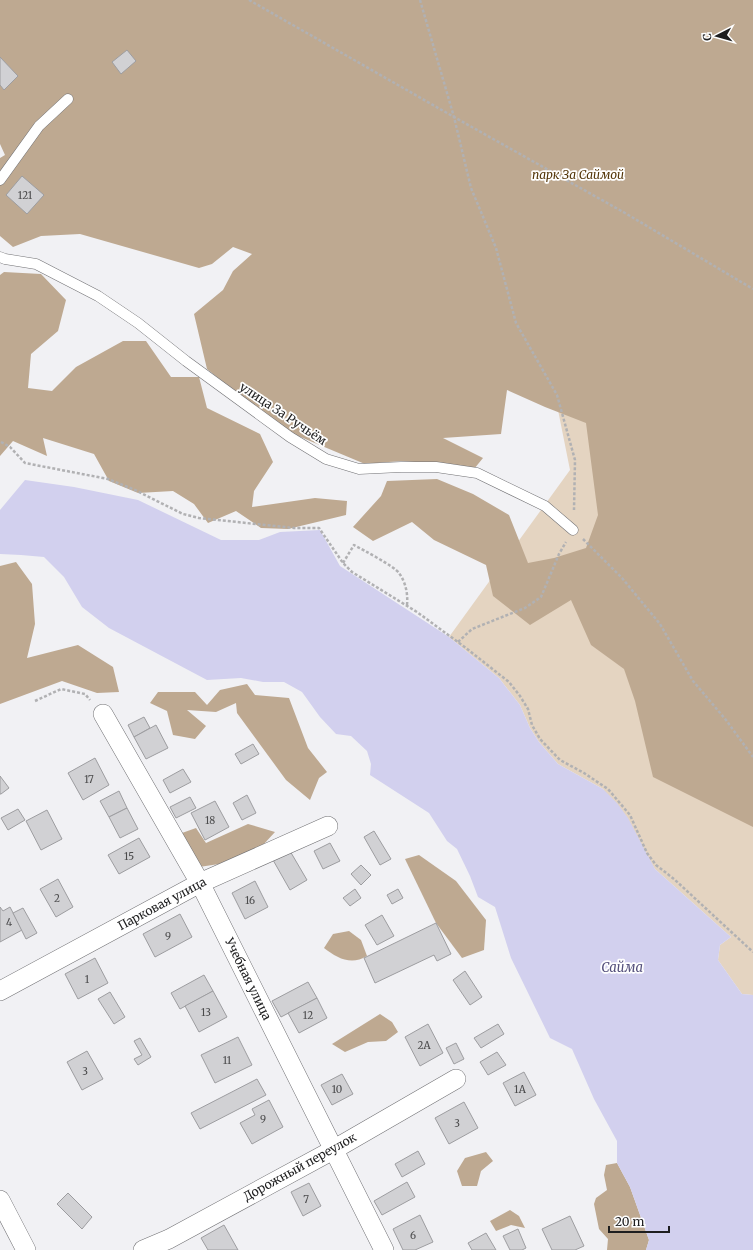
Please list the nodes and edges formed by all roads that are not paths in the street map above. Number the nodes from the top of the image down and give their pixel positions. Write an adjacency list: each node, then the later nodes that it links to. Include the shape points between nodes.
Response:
1 (68, 99): 2 (lane, via 39,126)
2 (0, 180)
3 (0, 257): 4 (lane, улица За Ручьём, via 36,264 98,296 290,437 326,459 358,469 436,467 477,473 545,506)
4 (573, 530)
5 (103, 714): 7 (street, Учебная улица)
6 (328, 826): 7 (street, Парковая улица)
7 (200, 883): 8 (street, Парковая улица); 10 (street, Учебная улица)
8 (0, 991)
9 (456, 1079): 10 (street, Дорожный переулок)
10 (333, 1150): 13 (street, Дорожный переулок, via 169,1239); 14 (street, Учебная улица)
11 (0, 1200): 12 (street)
12 (26, 1250)
13 (143, 1250)
14 (384, 1250)

